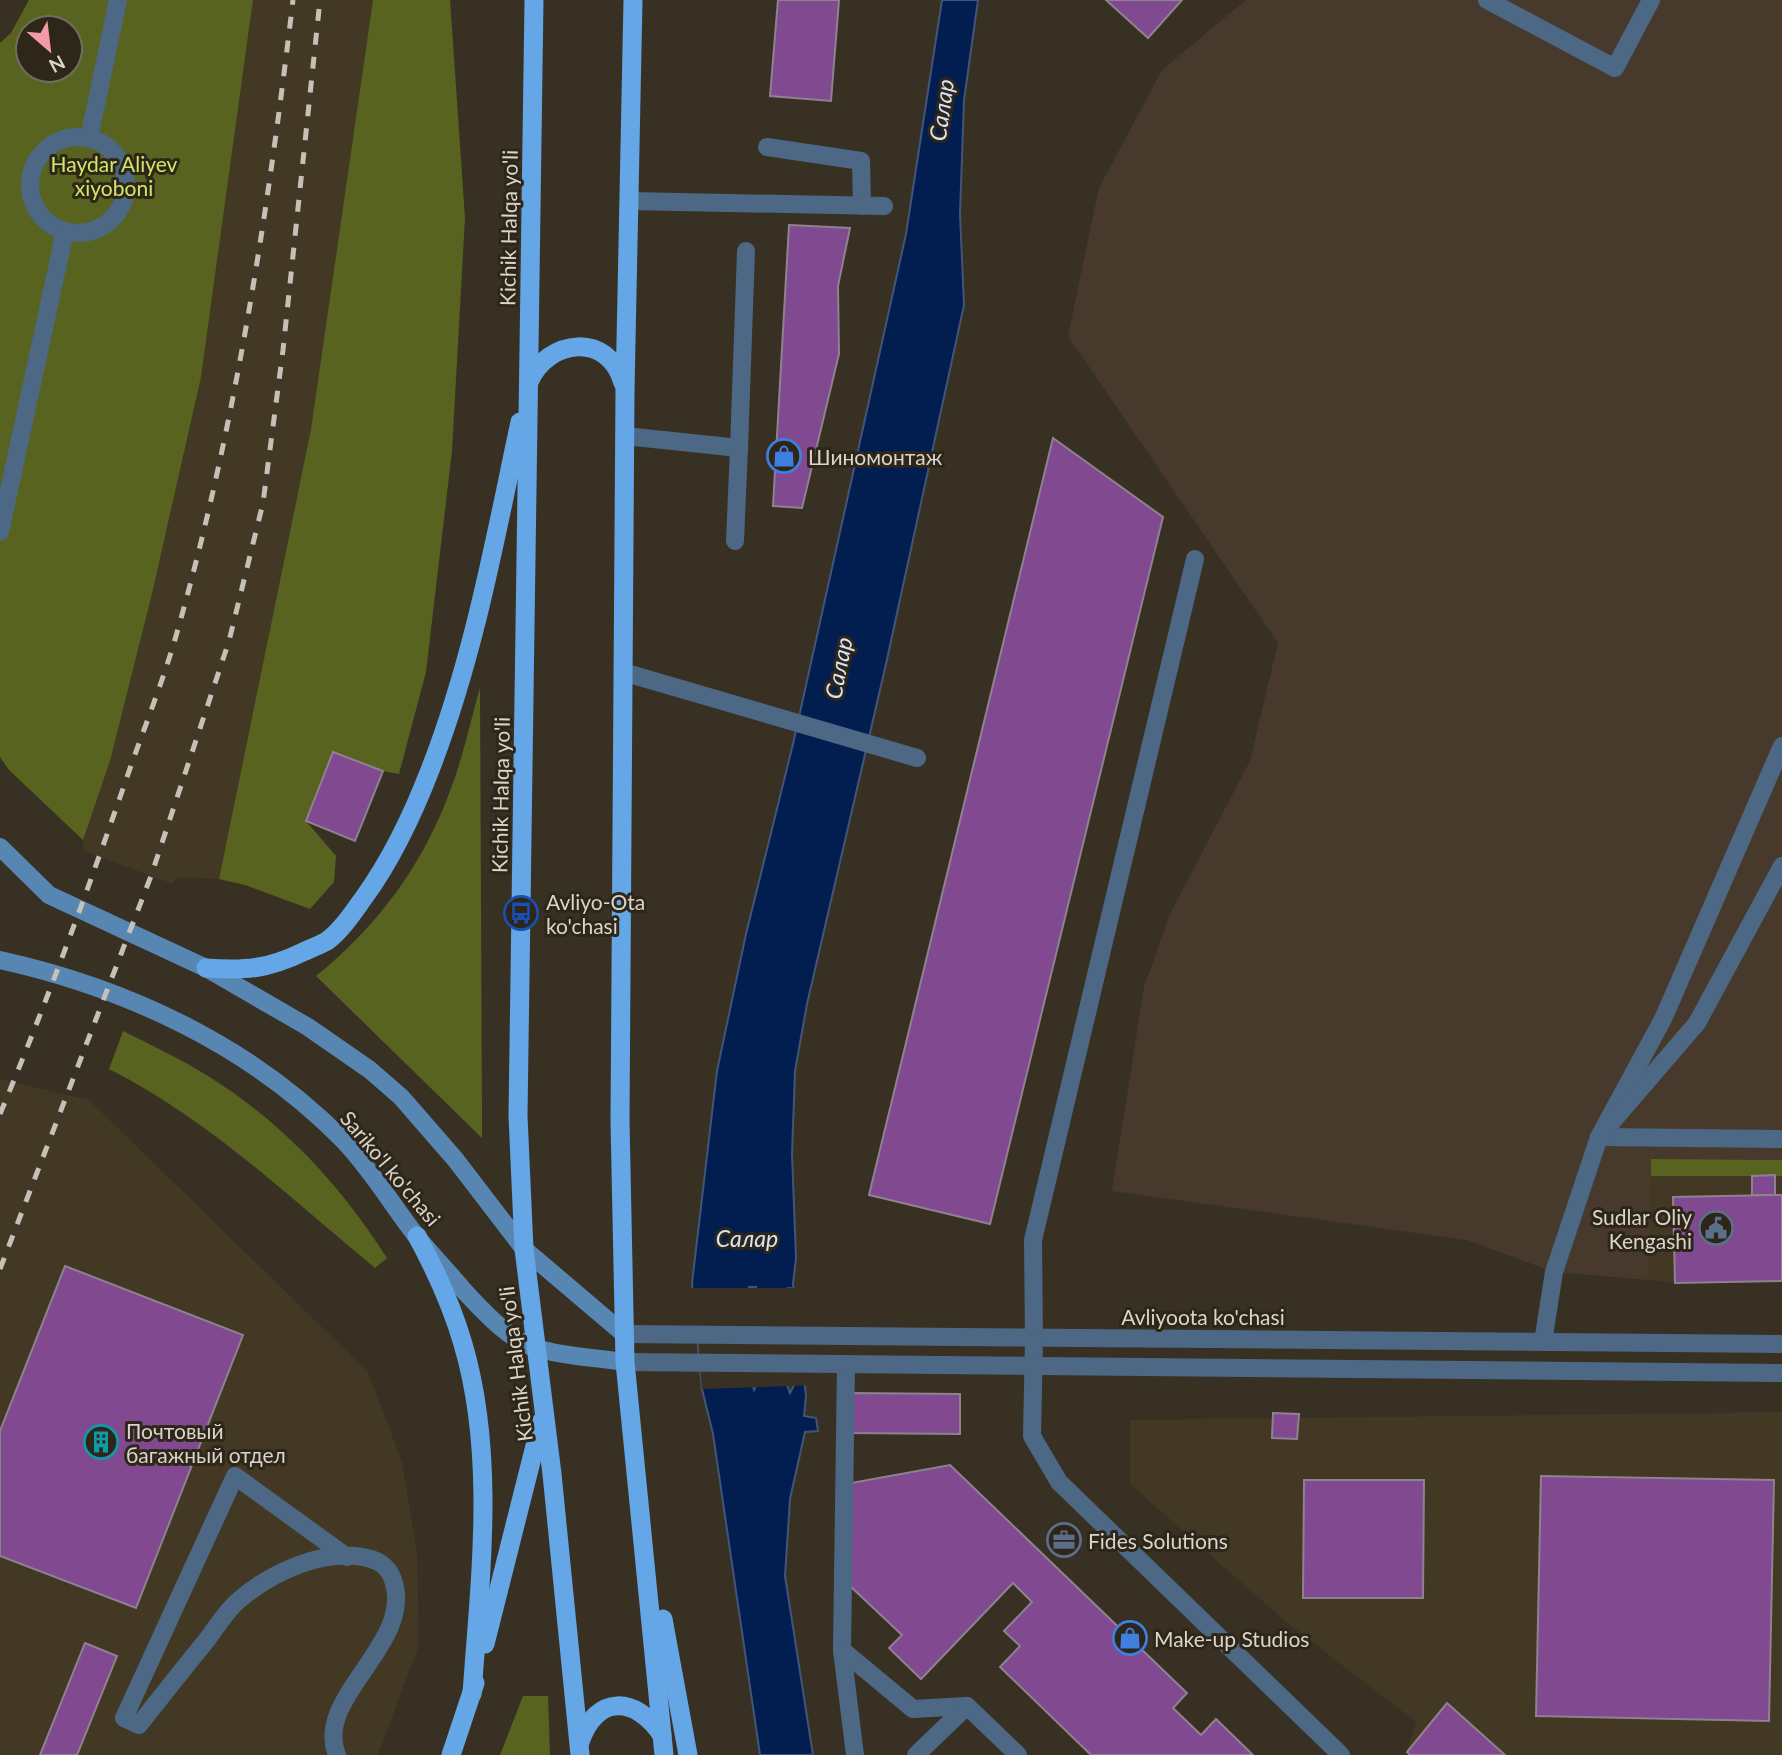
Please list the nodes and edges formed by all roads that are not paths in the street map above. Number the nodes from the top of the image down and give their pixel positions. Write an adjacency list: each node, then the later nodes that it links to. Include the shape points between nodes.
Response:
1 (118, 0): 6 (street)
2 (534, 0): 13 (highway, Kichik Halqa yo'li)
3 (633, 0): 8 (highway)
4 (1487, 0): 5 (street, via 1615,68)
5 (1651, 0)
6 (89, 138): 11 (street, via 68,138 54,144 42,153 30,181 38,211); 11 (street, via 113,152 122,165 125,198 106,224 92,231)
7 (767, 147): 9 (street, via 861,161)
8 (629, 201): 9 (street); 14 (highway)
9 (862, 206): 10 (street)
10 (884, 206)
11 (65, 231): 17 (street)
12 (746, 251): 16 (street)
13 (529, 380): 14 (highway, via 549,354 582,347 611,361); 26 (highway, via 474,633 445,732 396,848 376,882 328,940 267,967); 30 (highway, Kichik Halqa yo'li, via 518,1116)
14 (625, 391): 15 (highway)
15 (625, 436): 16 (street); 20 (highway)
16 (738, 448): 18 (street)
17 (0, 532)
18 (735, 541)
19 (1195, 559): 32 (street, via 1033,1240)
20 (623, 672): 22 (street); 31 (highway, via 620,1120)
21 (1782, 746): 27 (street, via 1663,1019)
22 (917, 758)
23 (0, 847): 26 (main road, via 49,895)
24 (1782, 866): 27 (street, via 1696,1023)
25 (0, 960): 29 (main road, Sariko'l ko'chasi, via 89,984 147,1007 186,1025 261,1072 344,1141)
26 (206, 968): 30 (main road, via 308,1027 401,1097)
27 (1599, 1137): 28 (street); 33 (street, via 1554,1272)
28 (1782, 1139)
29 (417, 1236): 35 (main road, Sariko'l ko'chasi, via 489,1317); 45 (highway, via 456,1323 475,1400 483,1516)
30 (524, 1250): 31 (main road); 35 (highway, Kichik Halqa yo'li)
31 (624, 1335): 32 (street, Avliyoota ko'chasi); 36 (highway)
32 (1034, 1338): 33 (street, Avliyoota ko'chasi); 38 (street)
33 (1543, 1342): 34 (street, Avliyoota ko'chasi); 39 (street)
34 (1782, 1344)
35 (536, 1348): 36 (main road); 41 (highway, Kichik Halqa yo'li)
36 (625, 1362): 37 (street); 42 (highway)
37 (843, 1364): 38 (street); 44 (street)
38 (1034, 1366): 39 (street); 55 (street, via 1032,1436 1059,1482)
39 (1539, 1371): 40 (street)
40 (1782, 1373)
41 (544, 1410): 45 (highway); 48 (highway, Kichik Halqa yo'li)
42 (637, 1480): 47 (highway); 51 (highway)
43 (347, 1557): 43 (street, via 235,1476 124,1718 139,1725 237,1602 258,1585 307,1562); 49 (street, via 370,1558 383,1565 394,1581 397,1602 387,1635 338,1715 333,1741)
44 (842, 1650): 46 (street, via 913,1709); 52 (street)
45 (472, 1694): 50 (highway)
46 (967, 1706): 53 (street); 54 (street)
47 (663, 1745): 48 (highway, via 653,1721 630,1706 617,1706 594,1716 584,1728)
48 (580, 1750)
49 (337, 1755)
50 (451, 1755)
51 (688, 1755)
52 (855, 1755)
53 (916, 1755)
54 (1018, 1755)
55 (1341, 1755)

